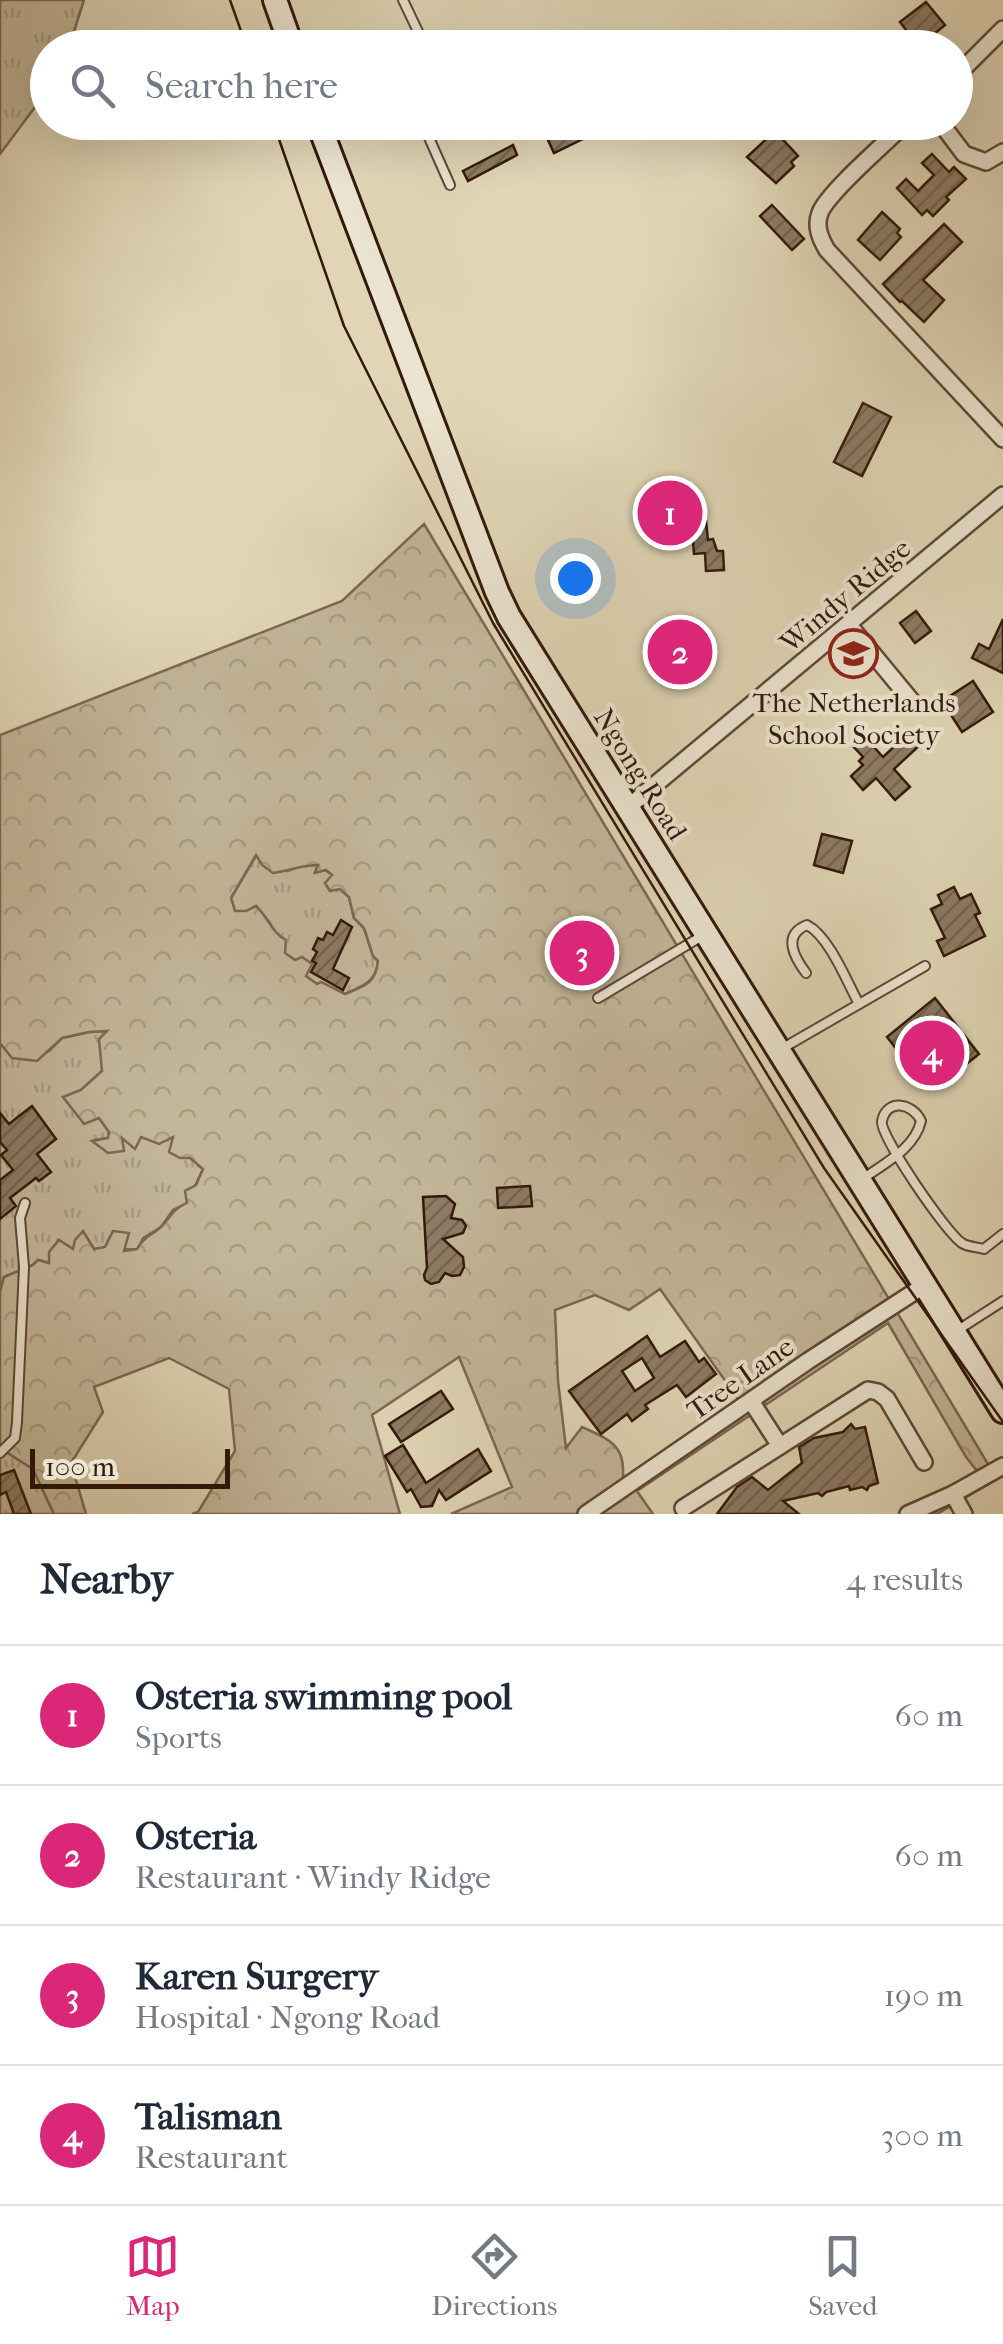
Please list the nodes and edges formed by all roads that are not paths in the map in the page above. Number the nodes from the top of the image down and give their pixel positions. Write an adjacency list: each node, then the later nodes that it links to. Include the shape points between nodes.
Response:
1 (276, 0): 4 (main road)
2 (403, 0): 5 (lane)
3 (1003, 28): 6 (street)
4 (286, 30)
5 (418, 30)
6 (973, 59)
7 (325, 140): 17 (main road, Ngong Road, via 497,592)
8 (430, 140): 12 (lane)
9 (889, 140): 13 (street, via 826,201 820,238)
10 (954, 140): 11 (street, via 964,154 986,162)
11 (1003, 152)
12 (450, 184)
13 (1003, 439)
14 (1003, 495): 15 (street, Windy Ridge)
15 (849, 625): 16 (street); 17 (street, Windy Ridge)
16 (916, 704)
17 (626, 808): 18 (main road, Ngong Road)
18 (706, 934): 21 (lane); 23 (main road, Ngong Road)
19 (925, 966): 22 (lane)
20 (806, 973): 22 (lane, via 792,950 794,933 808,925)
21 (598, 998)
22 (859, 1004): 23 (lane)
23 (780, 1050): 25 (main road, Ngong Road)
24 (896, 1155): 24 (lane, via 921,1121 904,1105 882,1121); 25 (lane); 27 (lane, via 962,1244 984,1249)
25 (860, 1180): 28 (main road, Ngong Road)
26 (25, 1203): 34 (lane, via 18,1422 15,1438)
27 (1003, 1234)
28 (925, 1285): 30 (main road, Ngong Road); 31 (street, Tree Lane)
29 (1003, 1300): 30 (lane)
30 (954, 1332): 32 (main road, Ngong Road)
31 (751, 1402): 33 (street); 39 (street, Tree Lane)
32 (1003, 1411)
33 (780, 1446): 35 (street, via 868,1390 887,1399); 38 (street)
34 (0, 1453)
35 (924, 1462)
36 (1003, 1466): 37 (street)
37 (953, 1494): 40 (street); 41 (street)
38 (683, 1508)
39 (586, 1514)
40 (908, 1514)
41 (964, 1514)

